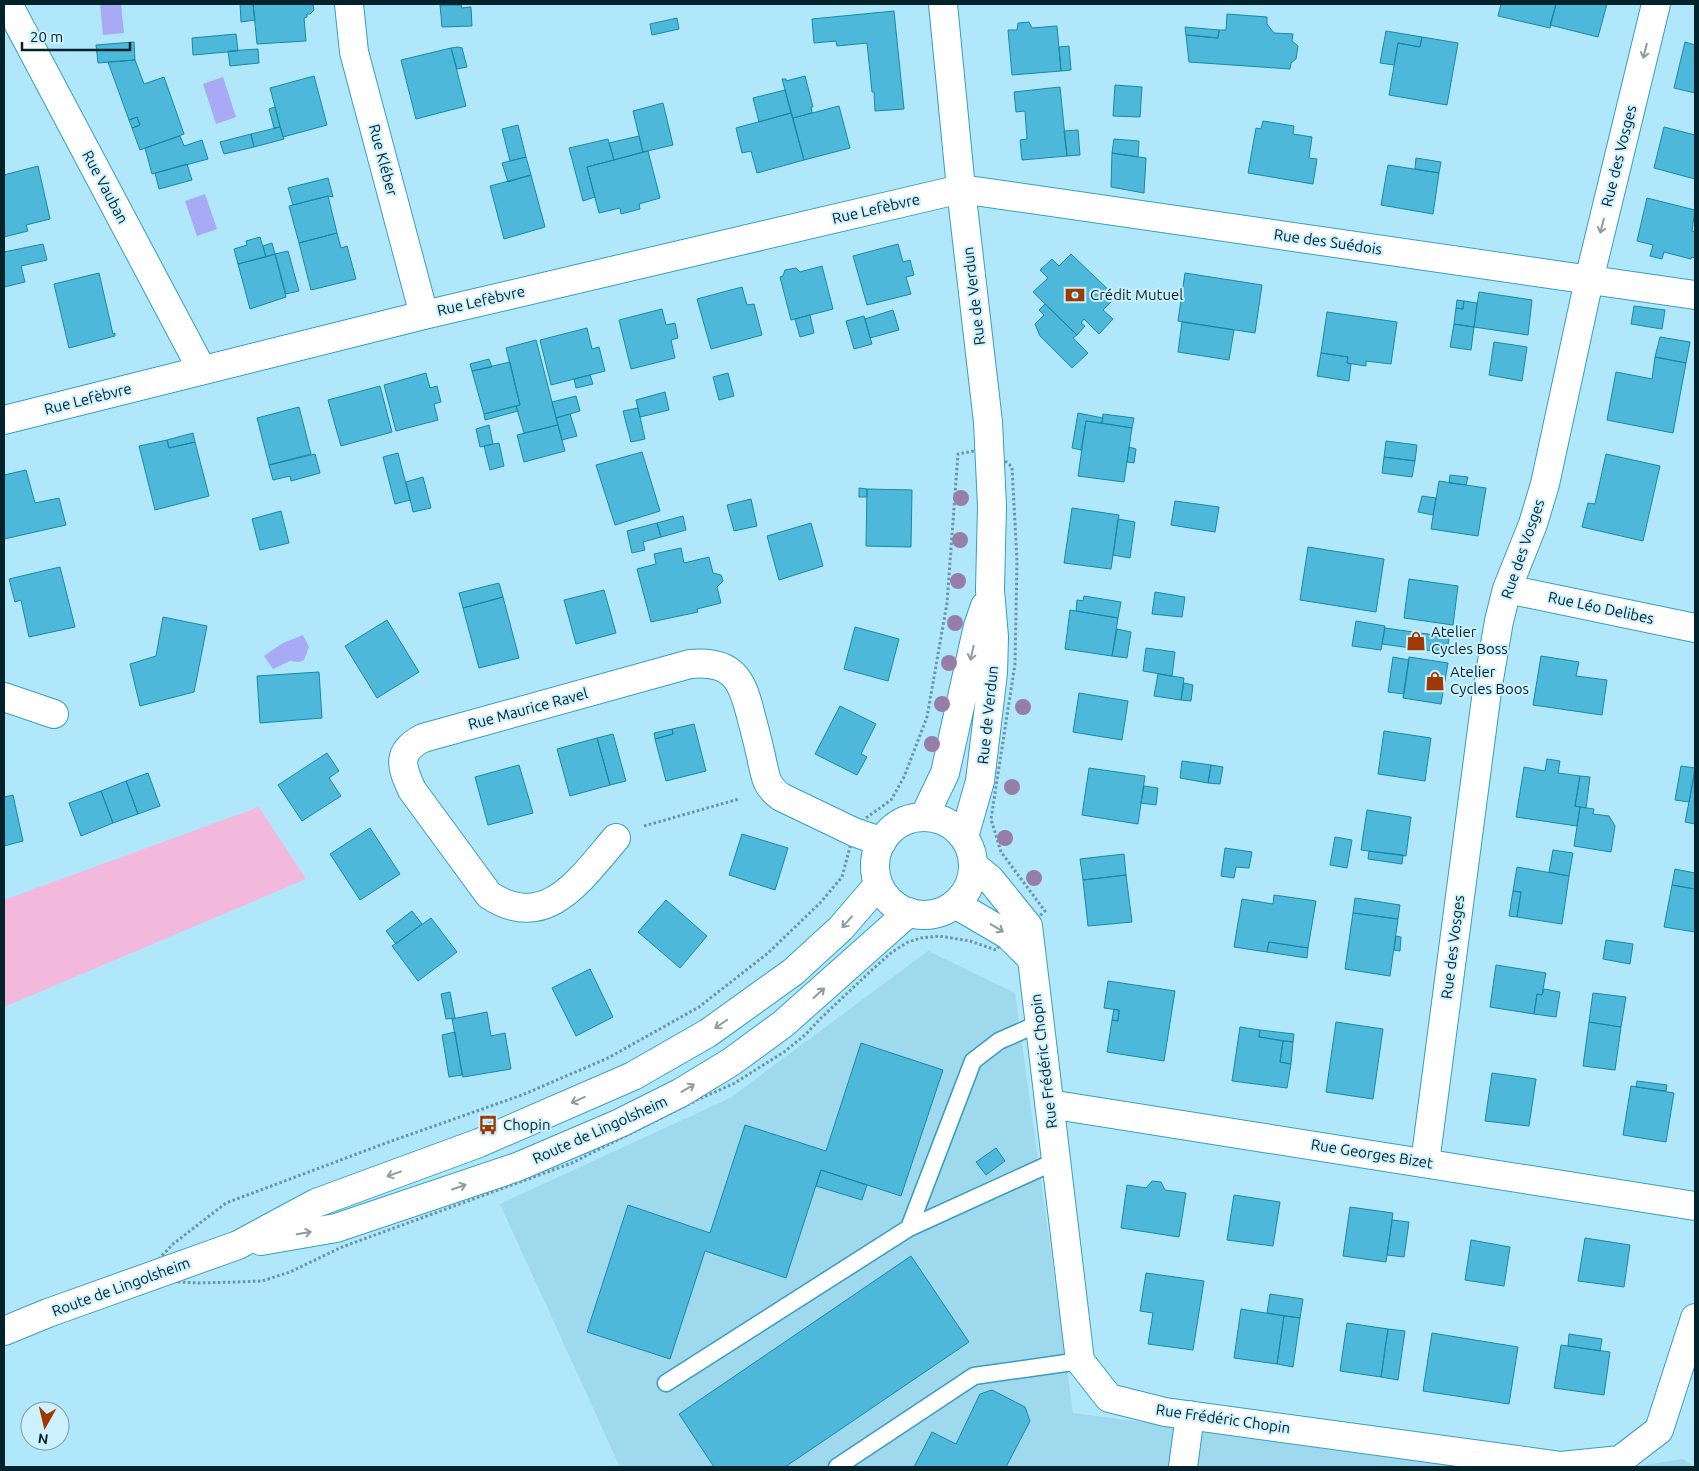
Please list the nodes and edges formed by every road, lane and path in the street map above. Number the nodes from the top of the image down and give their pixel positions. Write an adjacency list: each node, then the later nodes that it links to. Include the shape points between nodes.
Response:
1 (8, 4): 9 (street, Rue Vauban)
2 (349, 4): 8 (street, Rue Kléber, via 354,52)
3 (943, 4): 5 (street, Rue de Verdun)
4 (1656, 4): 6 (street, Rue des Vosges, one-way to 6)
5 (961, 189): 6 (street, Rue des Suédois); 8 (street, Rue Lefèbvre); 11 (street, Rue de Verdun)
6 (1589, 280): 7 (street, Rue des Suédois); 12 (street, Rue des Vosges, via 1545,484)
7 (1695, 295)
8 (424, 315): 9 (street, Rue Lefèbvre)
9 (202, 370): 10 (street, Rue Lefèbvre)
10 (4, 420)
11 (990, 448): 13 (street, Rue de Verdun); 19 (path, via 958,454 947,603 927,718 892,800)
12 (1507, 589): 14 (street, Rue Léo Delibes); 32 (street, Rue des Vosges, via 1487,691)
13 (990, 590): 18 (street, Rue de Verdun, one-way to 18, via 978,626 945,773); 20 (street, Rue de Verdun, via 994,673 980,781)
14 (1695, 628)
15 (4, 697): 16 (street)
16 (54, 714)
17 (771, 790): 21 (path, via 641,827); 21 (street, Rue Maurice Ravel, via 746,694 739,680 714,664 690,664 422,738 411,744 404,754 404,770 412,790 489,895 503,904 536,907 563,896); 22 (street, via 854,832)
18 (924, 817): 20 (street, via 940,819); 22 (street, via 900,824)
19 (866, 818)
20 (964, 837): 24 (street, via 971,850)
21 (616, 838)
22 (882, 842): 25 (street, via 876,854)
23 (848, 856): 36 (path, via 842,877 820,903 768,953 699,1007 608,1058 522,1095 226,1203 173,1244)
24 (973, 865): 26 (street, via 966,893); 28 (street, Rue Frédéric Chopin, via 990,879 1028,926)
25 (878, 885): 27 (street, via 895,905); 35 (street, Route de Lingolsheim, one-way to 35, via 841,928 793,972 708,1033 632,1076 479,1143 316,1203)
26 (956, 904): 27 (street, via 941,912 925,915); 28 (street, one-way to 28, via 1008,935)
27 (909, 912): 35 (street, Route de Lingolsheim, one-way to 27, via 336,1228 516,1167 620,1123 689,1088 731,1062 783,1024)
28 (1032, 959): 29 (street, Rue Frédéric Chopin)
29 (1040, 1023): 30 (street, Rue Frédéric Chopin); 34 (lane, via 999,1041 973,1061)
30 (1049, 1104): 31 (street, Rue Frédéric Chopin); 32 (street, Rue Georges Bizet)
31 (1056, 1161): 34 (lane); 39 (street, Rue Frédéric Chopin)
32 (1425, 1162): 33 (street, Rue Georges Bizet)
33 (1695, 1206)
34 (909, 1228): 40 (lane)
35 (238, 1244): 36 (street, Route de Lingolsheim)
36 (139, 1280): 38 (street, Route de Lingolsheim)
37 (1695, 1318): 41 (street, Rue Frédéric Chopin, via 1659,1430 1620,1460 1561,1466)
38 (4, 1331)
39 (1080, 1361): 41 (street, Rue Frédéric Chopin, via 1109,1398); 42 (lane, via 974,1376)
40 (666, 1384)
41 (1190, 1415): 43 (street)
42 (837, 1467)
43 (1182, 1467)

